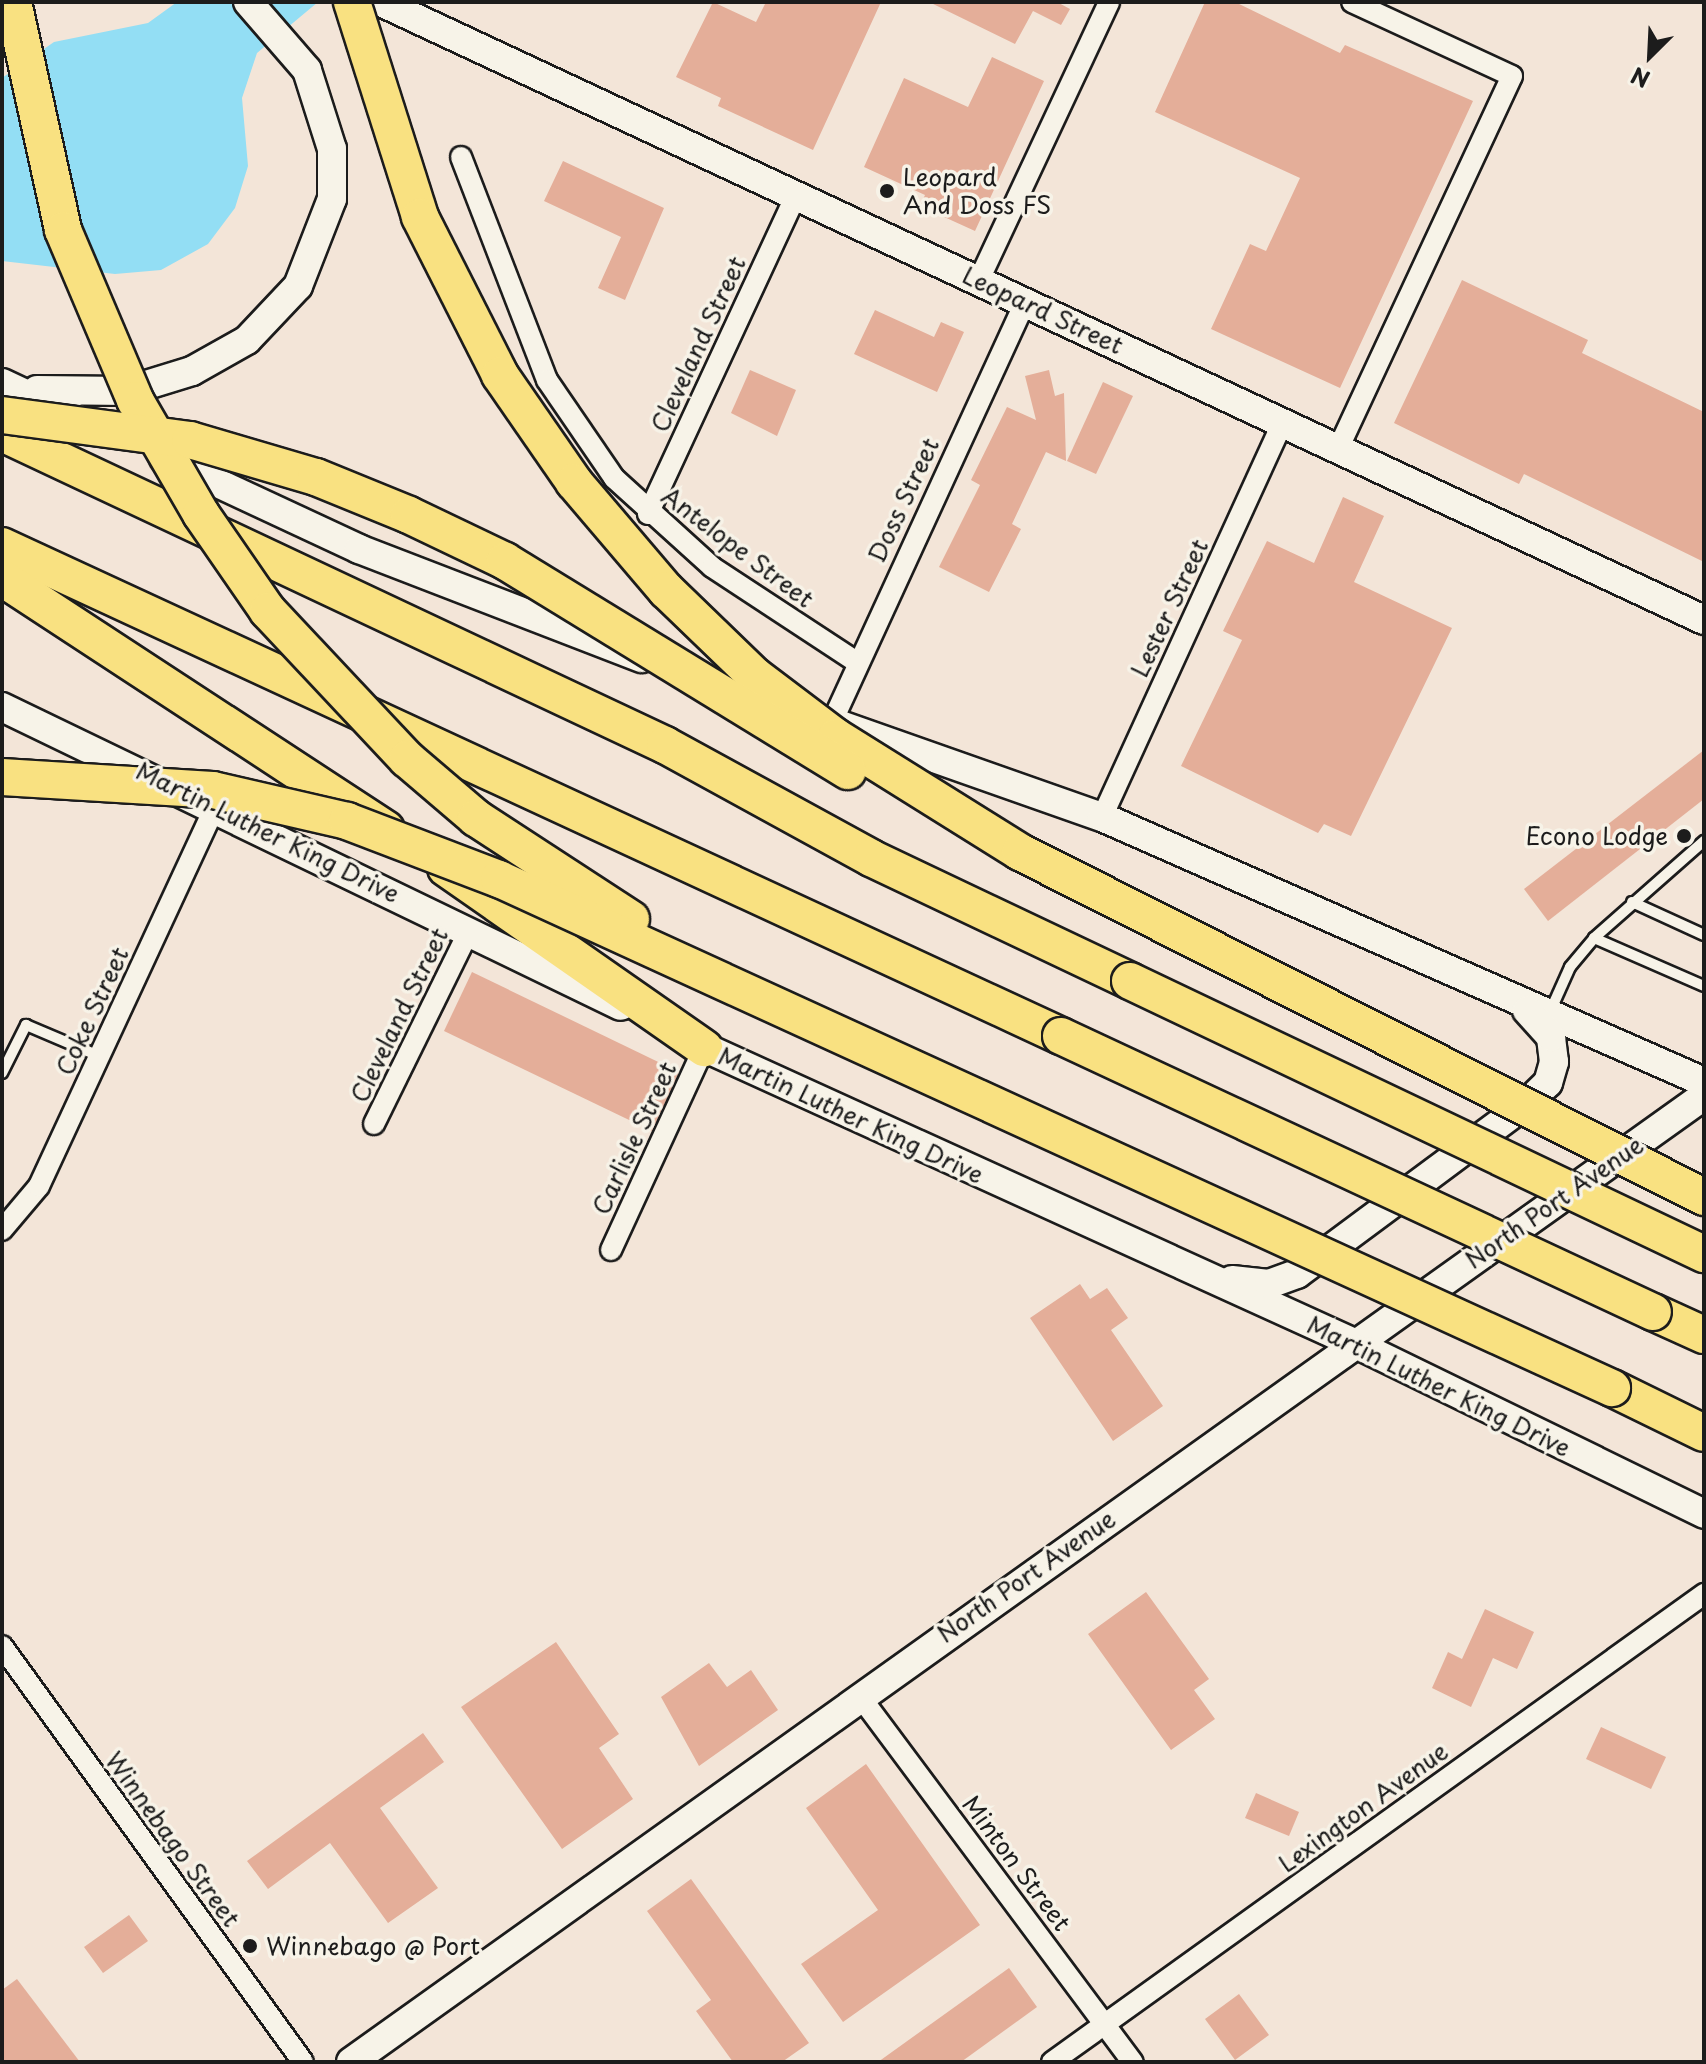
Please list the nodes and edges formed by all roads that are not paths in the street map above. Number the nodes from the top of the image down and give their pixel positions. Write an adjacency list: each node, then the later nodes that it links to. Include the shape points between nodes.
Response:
1 (13, 2): 34 (highway, bridge, via 44,167 69,244 135,400 268,611 335,688 476,818 562,878)
2 (248, 2): 11 (main road, via 307,70 332,149 332,199 298,286 247,340 157,384 61,393)
3 (352, 2): 26 (highway, bridge, via 370,76 452,290 574,482 666,590 755,676 836,737)
4 (381, 2): 8 (main road, Leopard Street)
5 (1109, 2): 9 (street)
6 (1352, 2): 15 (street, via 1512,76)
7 (461, 157): 16 (street, Antelope Street, via 547,380 579,431)
8 (796, 195): 9 (main road, Leopard Street); 16 (street, Cleveland Street)
9 (979, 280): 10 (main road, Leopard Street)
10 (1026, 301): 13 (main road, Leopard Street); 19 (street, Doss Street)
11 (2, 382): 21 (main road, via 359,549)
12 (2, 415): 26 (highway, bridge, via 190,440 316,477 409,515 505,561 902,801)
13 (1283, 421): 15 (main road, Leopard Street); 24 (street, Lester Street)
14 (2, 433): 44 (highway, bridge, via 665,745 871,858)
15 (1339, 447): 18 (main road, Leopard Street)
16 (648, 514): 19 (street, Antelope Street, via 789,622)
17 (10, 561): 35 (highway, via 36,600 492,897); 46 (highway, bridge, via 1061,1036)
18 (1704, 620)
19 (855, 661): 21 (street, Doss Street)
20 (2, 707): 23 (main road, Martin Luther King Drive)
21 (832, 722): 24 (main road)
22 (2, 777): 34 (highway, bridge, via 213,790 347,821 499,879)
23 (216, 805): 28 (main road, Martin Luther King Drive); 36 (street, Coke Street)
24 (1102, 817): 32 (main road)
25 (1704, 841): 27 (lane)
26 (1020, 852): 41 (highway, bridge)
27 (1632, 902): 29 (lane); 30 (lane)
28 (470, 929): 35 (main road, Martin Luther King Drive); 40 (street, Cleveland Street)
29 (1704, 935)
30 (1594, 938): 31 (lane); 33 (lane, via 1570,967)
31 (1704, 986)
32 (1516, 1001): 33 (main road); 45 (main road, via 1551,1037 1554,1062 1548,1083 1527,1103 1297,1274 1269,1284)
33 (1548, 1015): 38 (main road)
34 (810, 1020): 48 (highway, bridge)
35 (704, 1048): 43 (street, Carlisle Street); 45 (main road, Martin Luther King Drive)
36 (99, 1056): 37 (lane, via 26,1025); 42 (street, Coke Street, via 39,1186)
37 (2, 1073)
38 (1704, 1082)
39 (1704, 1096): 47 (main road, North Port Avenue)
40 (374, 1124)
41 (1704, 1197)
42 (2, 1230)
43 (611, 1250)
44 (1704, 1254)
45 (1192, 1270): 47 (main road, Martin Luther King Drive)
46 (1704, 1335)
47 (1354, 1343): 51 (main road, Martin Luther King Drive); 54 (main road, North Port Avenue)
48 (1612, 1388): 49 (highway); 50 (highway)
49 (1704, 1417)
50 (1704, 1433)
51 (1704, 1514)
52 (1704, 1594): 55 (street, Lexington Avenue)
53 (2, 1646): 56 (street, Winnebago Street)
54 (859, 1695): 55 (street, Minton Street); 57 (main road, North Port Avenue)
55 (1104, 2024): 58 (street, Lexington Avenue); 59 (street, Minton Street)
56 (303, 2062)
57 (351, 2062)
58 (1052, 2062)
59 (1133, 2062)

